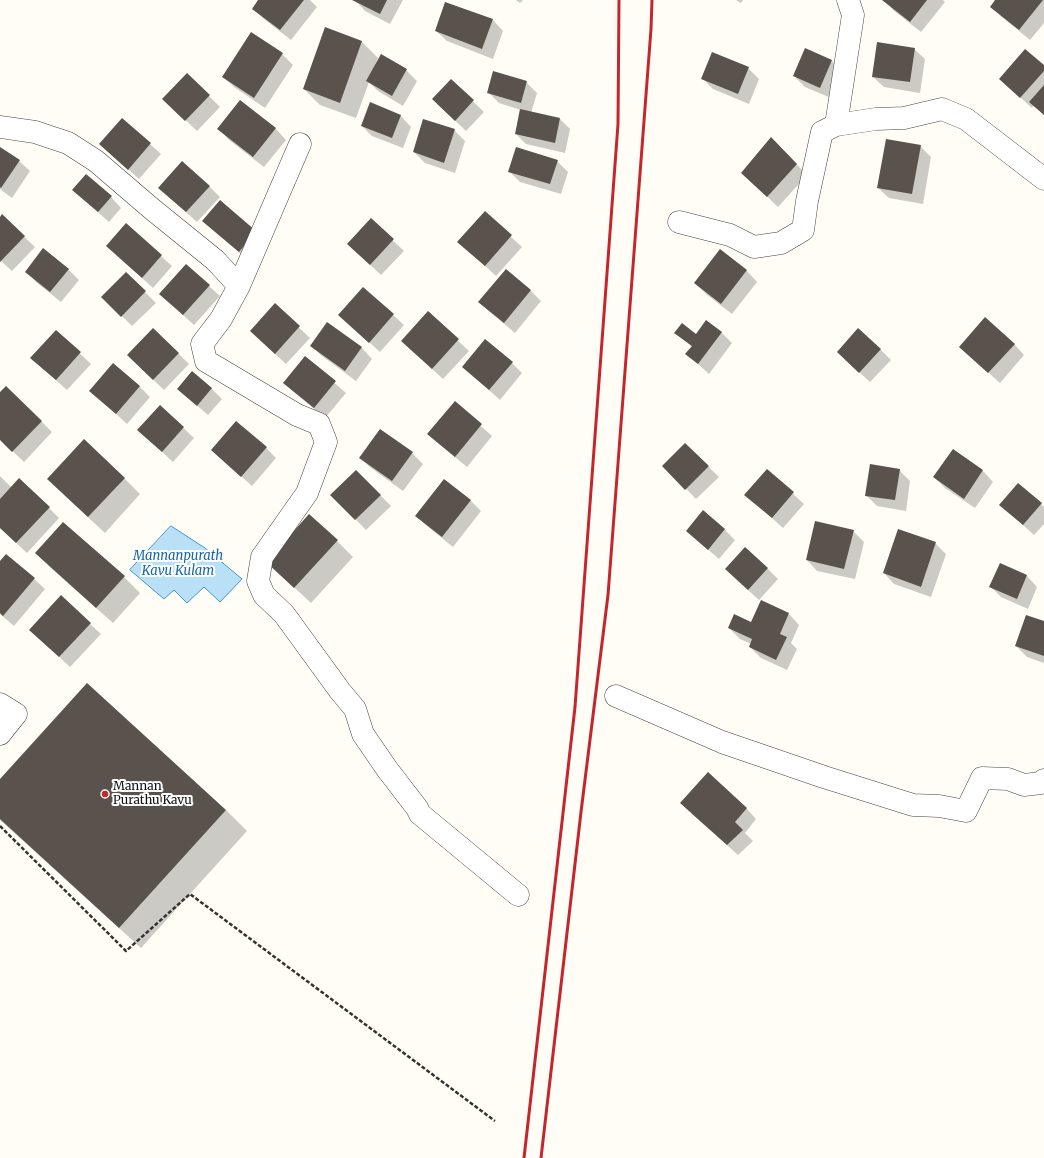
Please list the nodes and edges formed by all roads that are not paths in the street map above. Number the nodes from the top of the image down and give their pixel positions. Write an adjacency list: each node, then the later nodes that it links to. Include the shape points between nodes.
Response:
1 (848, 0): 2 (street, via 853,15)
2 (836, 124): 5 (street, via 904,118 942,109 966,119); 6 (street, via 822,132 807,201 804,230 781,244 754,247 730,235)
3 (0, 127): 7 (street, via 35,132 68,143 96,161 215,260)
4 (300, 144): 7 (street)
5 (1044, 179)
6 (679, 222)
7 (239, 286): 12 (street, via 221,319 202,344 206,362 297,415 319,424 326,442 307,493 262,557 258,581 264,595 284,614 355,709 363,734 420,814)
8 (616, 696): 11 (street, via 722,742 913,805 966,811 982,778 1008,779 1024,785 1041,783)
9 (0, 704): 10 (street, via 16,714)
10 (0, 734)
11 (1044, 780)
12 (518, 895)

